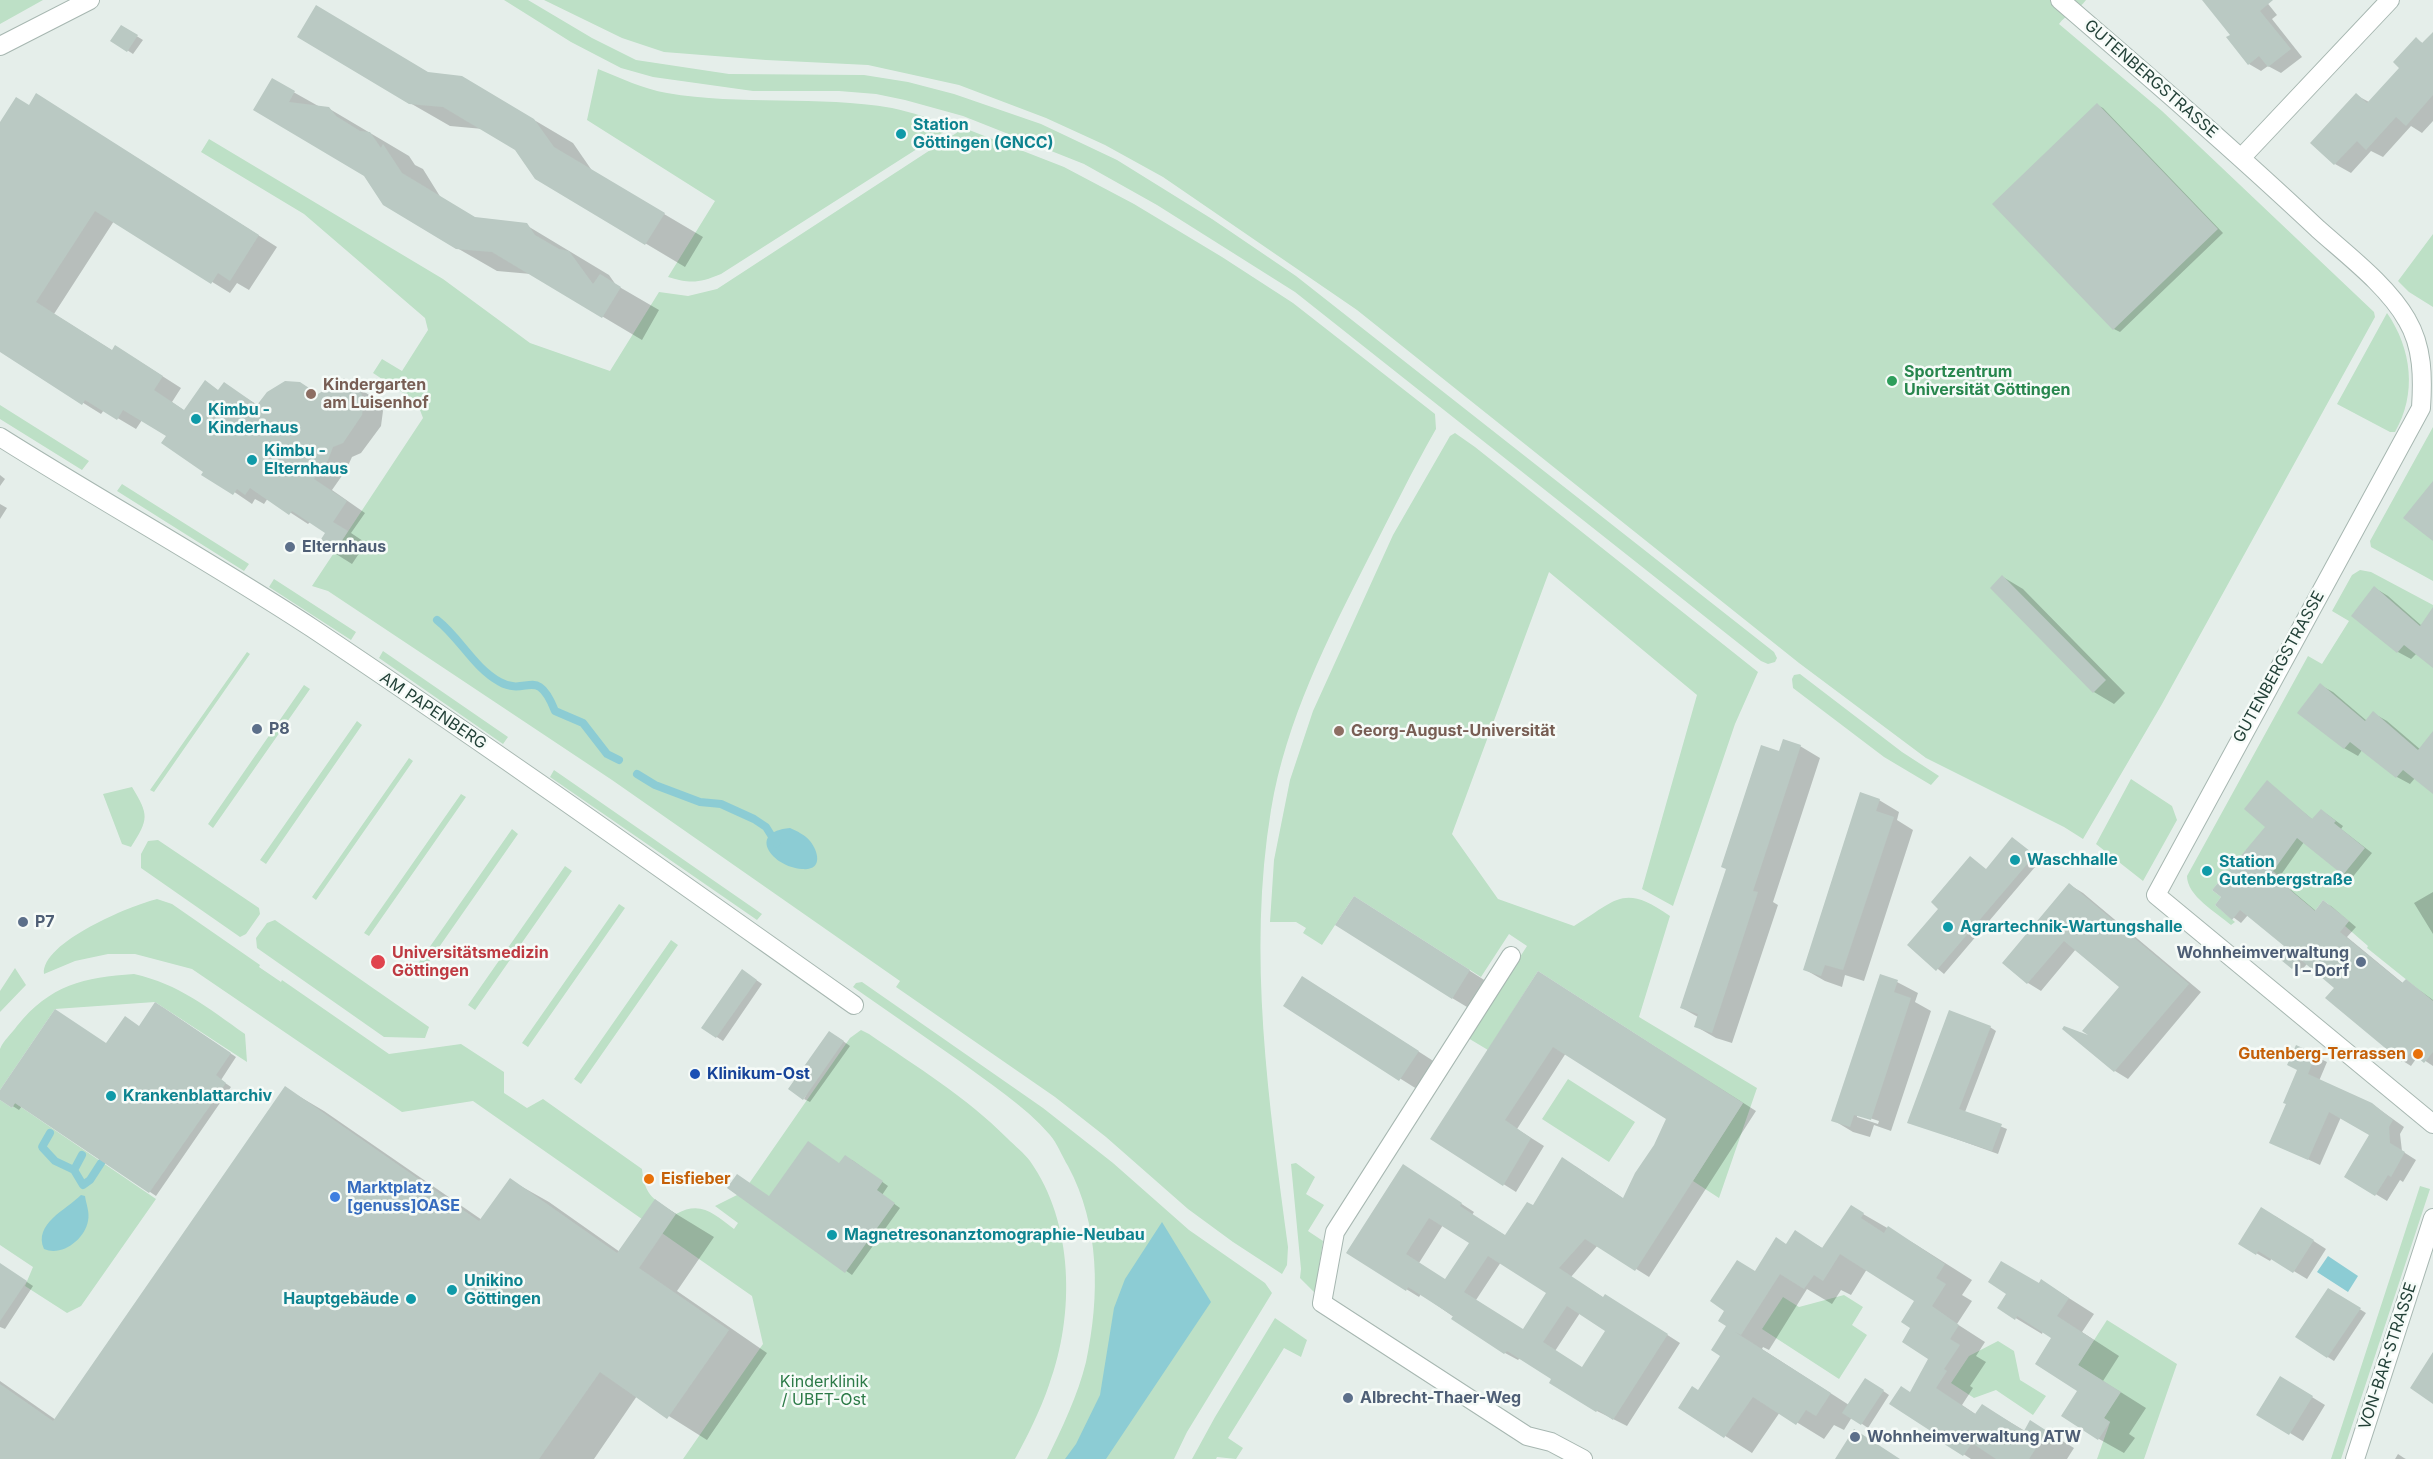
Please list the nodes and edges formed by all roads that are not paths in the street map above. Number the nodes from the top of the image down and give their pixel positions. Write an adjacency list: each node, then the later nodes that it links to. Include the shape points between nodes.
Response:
1 (90, 0): 4 (street)
2 (2060, 0): 5 (street, GUTENBERGSTRASSE)
3 (2390, 0): 5 (street)
4 (0, 46)
5 (2242, 157): 9 (street, GUTENBERGSTRASSE, via 2381,288 2407,319 2421,363 2421,408 2156,895)
6 (0, 437): 8 (street, AM PAPENBERG, via 311,627)
7 (1511, 956): 11 (street, via 1335,1232 1322,1303 1527,1436 1551,1442)
8 (854, 1005)
9 (2433, 1124)
10 (2433, 1218): 12 (street, VON-BAR-STRASSE)
11 (1583, 1459)
12 (2355, 1459)

